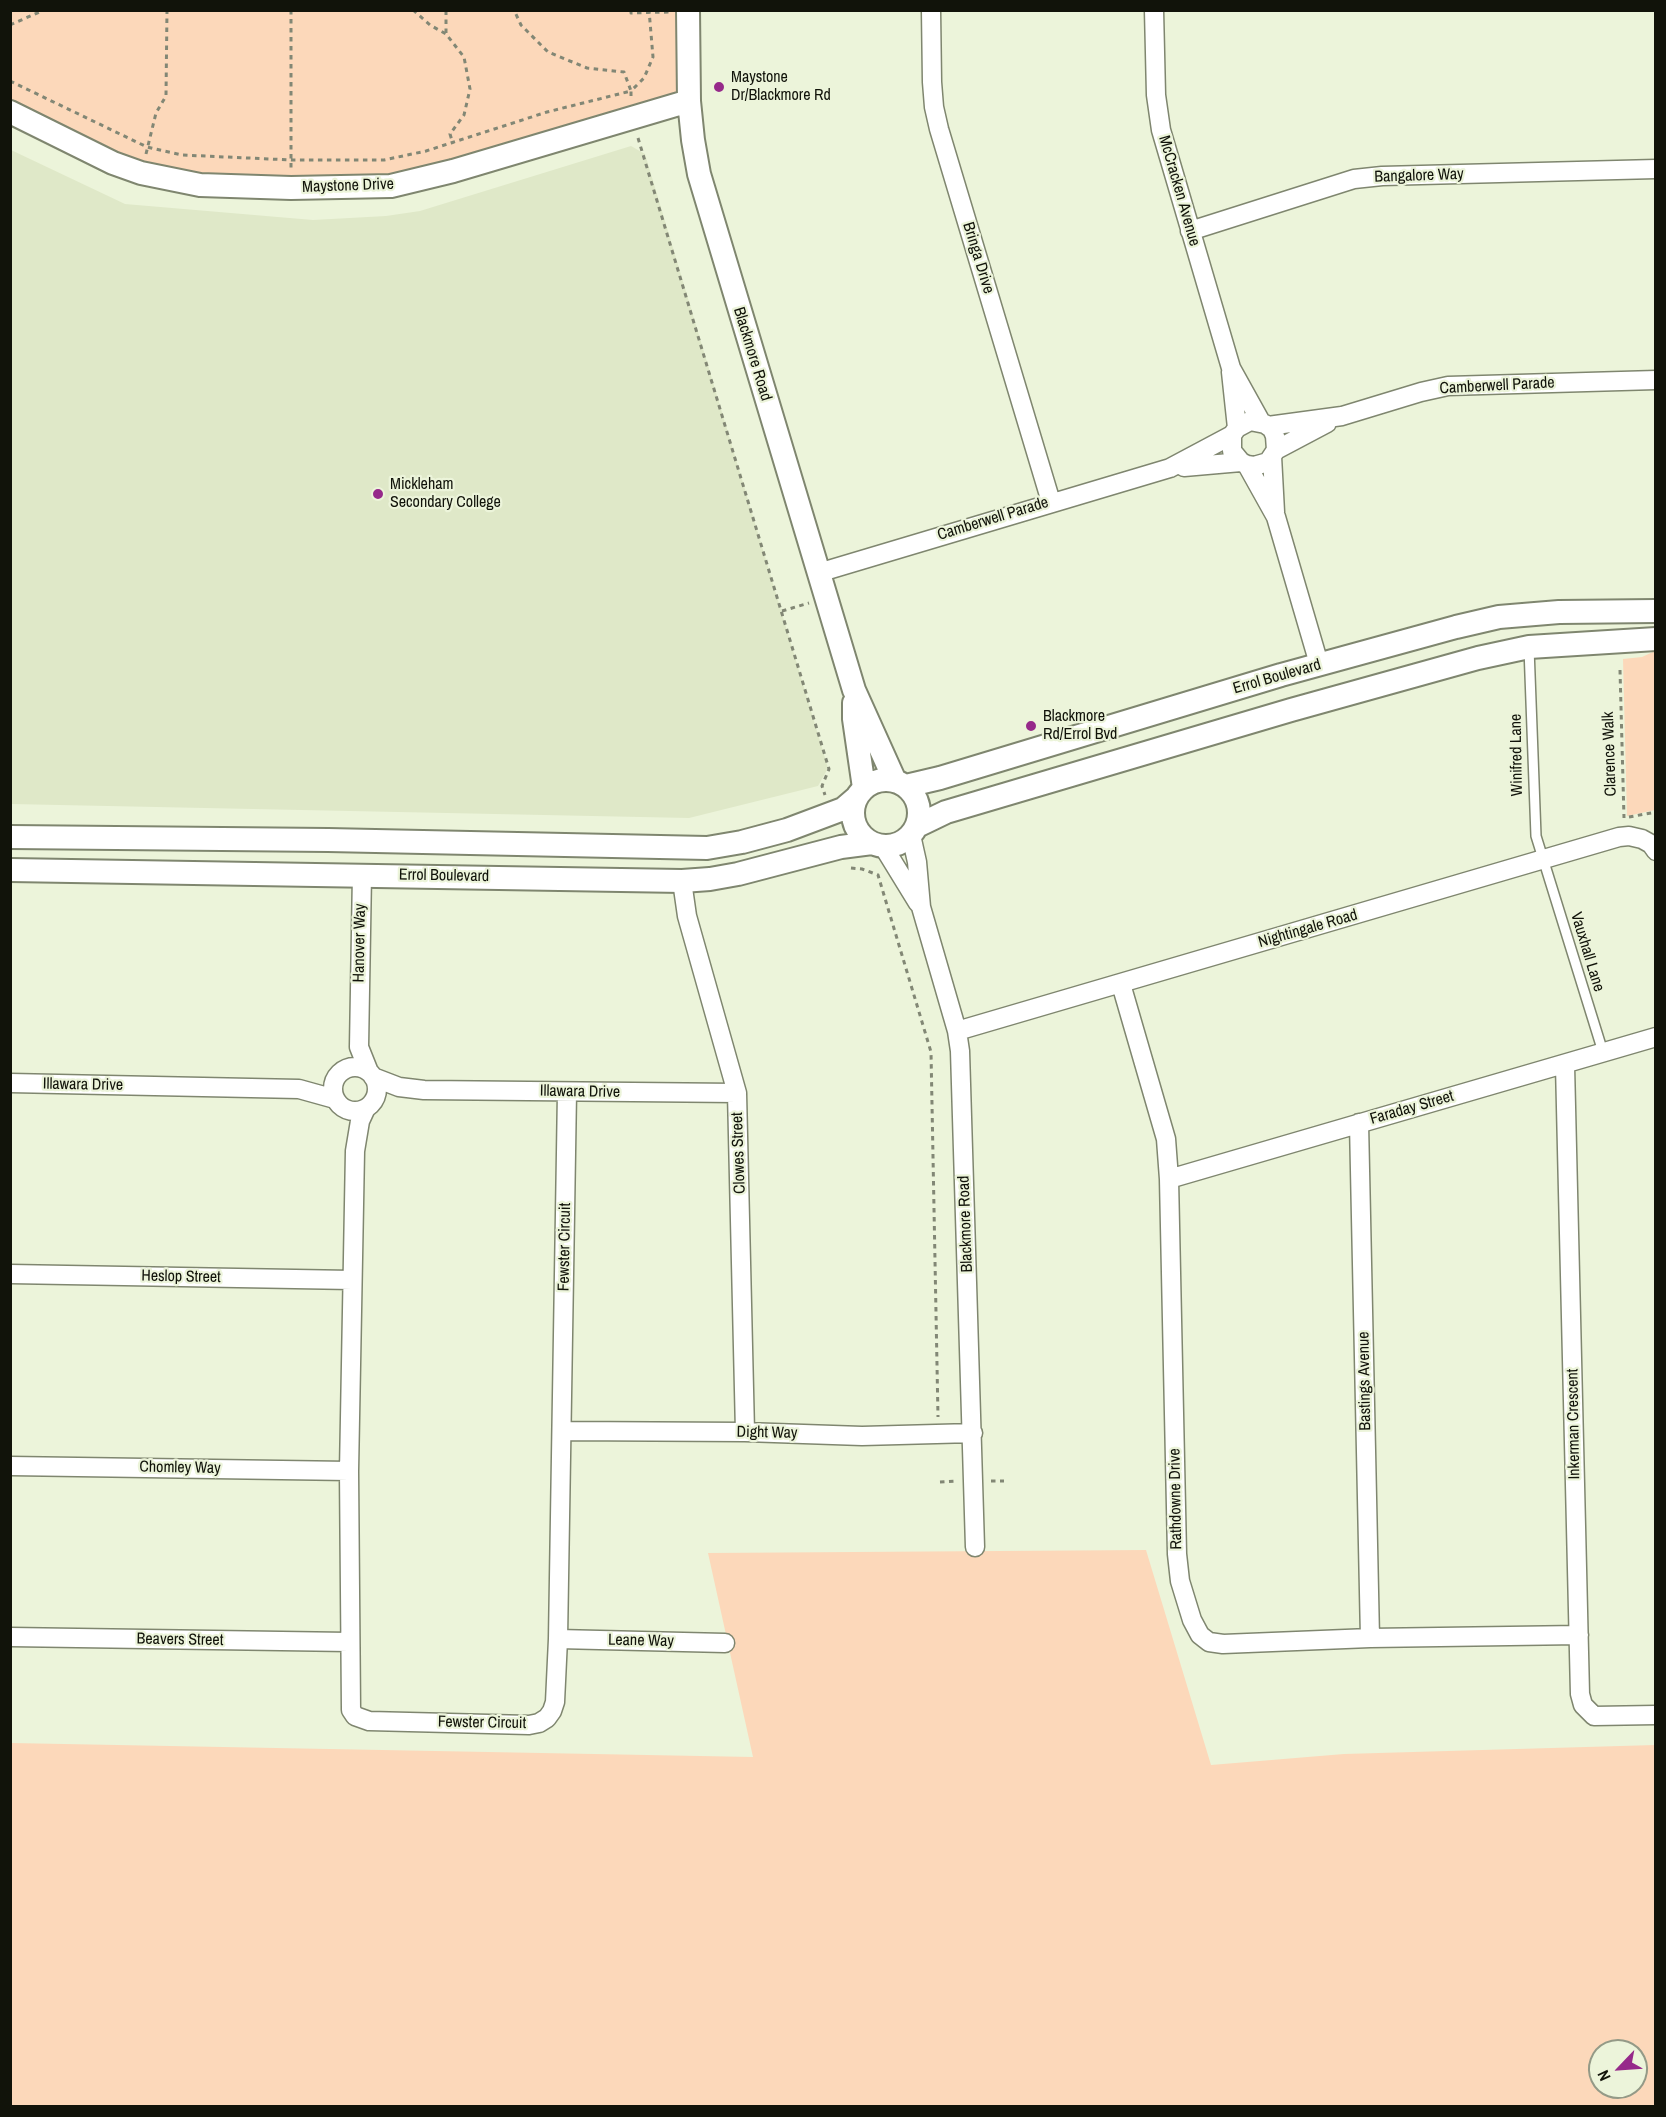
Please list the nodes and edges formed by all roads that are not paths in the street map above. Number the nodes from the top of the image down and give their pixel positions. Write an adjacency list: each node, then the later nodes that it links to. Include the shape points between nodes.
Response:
1 (931, 10): 16 (street, Bringa Drive, via 932,82 939,129)
2 (1154, 10): 7 (street, McCracken Avenue, via 1158,116)
3 (688, 11): 4 (street, Blackmore Road)
4 (689, 102): 5 (street, Maystone Drive, via 391,186 291,188 200,185 141,173); 18 (street, Blackmore Road, via 699,174)
5 (10, 112)
6 (1656, 169): 7 (street, Bangalore Way, via 1354,179)
7 (1190, 231): 8 (street, McCracken Avenue)
8 (1231, 368): 11 (street, McCracken Avenue); 12 (street, McCracken Avenue)
9 (1656, 380): 10 (street, Camberwell Parade, via 1448,386)
10 (1342, 416): 11 (street, Camberwell Parade); 13 (street, Camberwell Parade)
11 (1264, 424): 12 (street, via 1250,421); 13 (street, via 1275,436)
12 (1234, 432): 14 (street, via 1232,451); 15 (street, Camberwell Parade)
13 (1274, 453): 14 (street, via 1261,465); 17 (street)
14 (1244, 464): 15 (street, Camberwell Parade); 17 (street)
15 (1170, 468): 16 (street, Camberwell Parade)
16 (1051, 502): 18 (street, Camberwell Parade)
17 (1276, 517): 22 (street)
18 (818, 573): 23 (street, Blackmore Road)
19 (1656, 611): 22 (street, Errol Boulevard, via 1498,617)
20 (1656, 639): 21 (street)
21 (1529, 647): 26 (street, via 1291,710 946,812); 30 (lane, Winifred Lane, via 1534,820)
22 (1319, 664): 24 (street, Errol Boulevard, via 940,778)
23 (854, 690): 24 (street, Blackmore Road); 25 (street, Blackmore Road)
24 (901, 784): 25 (street, via 874,782); 26 (street, via 913,794 918,805)
25 (861, 793): 27 (street, Errol Boulevard, via 843,809 787,830 707,848); 28 (street, via 854,808 857,829)
26 (914, 830): 28 (street, via 903,842); 34 (street, Blackmore Road)
27 (10, 837)
28 (878, 845): 33 (street, Errol Boulevard, via 841,847 738,874); 34 (street, Blackmore Road)
29 (1656, 851): 30 (street, Nightingale Road, via 1651,844 1629,836)
30 (1543, 860): 35 (street, Nightingale Road); 39 (lane, Vauxhall Lane)
31 (10, 870): 32 (street, Errol Boulevard)
32 (362, 874): 33 (street, Errol Boulevard); 36 (street, Hanover Way)
33 (682, 880): 47 (street, Clowes Street, via 687,916)
34 (921, 907): 37 (street, Blackmore Road)
35 (1121, 984): 37 (street, Nightingale Road); 52 (street, Rathdowne Drive, via 1166,1139)
36 (359, 1012): 41 (street, Hanover Way, via 359,1047); 42 (street, Hanover Way, via 348,1060)
37 (957, 1031): 57 (street, Blackmore Road)
38 (1656, 1037): 39 (street, Faraday Street)
39 (1603, 1052): 40 (street, Faraday Street)
40 (1565, 1065): 50 (street, Faraday Street); 61 (street, Inkerman Crescent)
41 (371, 1074): 42 (street, via 355,1067); 45 (street, Illawara Drive, via 399,1087); 49 (street, via 377,1090)
42 (338, 1075): 44 (street, Illawara Drive, via 318,1086); 48 (street, via 333,1085)
43 (10, 1083): 44 (street, Illawara Drive)
44 (299, 1089): 48 (street, Illawara Drive)
45 (424, 1090): 46 (street, Illawara Drive); 49 (street, Illawara Drive, via 399,1092)
46 (567, 1092): 47 (street, Illawara Drive); 55 (street, Fewster Circuit)
47 (737, 1093): 56 (street, Clowes Street)
48 (338, 1102): 49 (street, via 353,1111); 51 (street, Fewster Circuit, via 352,1130)
49 (369, 1106): 51 (street, Fewster Circuit)
50 (1359, 1123): 52 (street, Faraday Street); 63 (street, Bastings Avenue)
51 (355, 1151): 54 (street, Fewster Circuit)
52 (1169, 1179): 63 (street, Rathdowne Drive, via 1177,1554 1180,1581 1192,1620 1209,1642 1223,1644)
53 (10, 1274): 54 (street, Heslop Street)
54 (352, 1280): 59 (street, Fewster Circuit)
55 (562, 1431): 56 (street, Dight Way); 64 (street, Fewster Circuit)
56 (745, 1432): 57 (street, Dight Way, via 862,1436)
57 (973, 1433): 60 (street, Blackmore Road)
58 (10, 1466): 59 (street, Chomley Way)
59 (350, 1471): 65 (street, Fewster Circuit)
60 (975, 1547)
61 (1579, 1635): 63 (street, Rathdowne Drive); 67 (street, Inkerman Crescent, via 1580,1694 1589,1713 1601,1717)
62 (10, 1637): 65 (street, Beavers Street)
63 (1370, 1638)
64 (558, 1639): 65 (street, Fewster Circuit, via 552,1711 539,1723 529,1725 361,1719 351,1710); 66 (street, Leane Way)
65 (349, 1642)
66 (725, 1643)
67 (1656, 1715)

